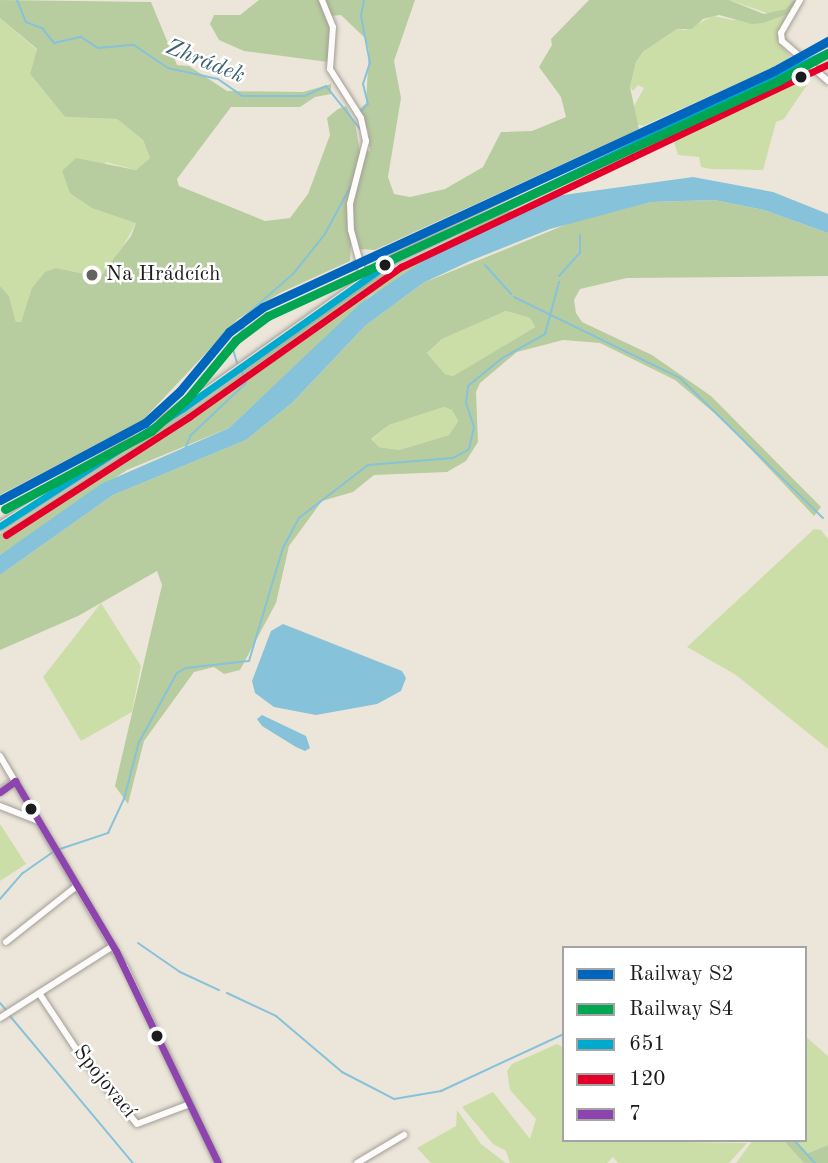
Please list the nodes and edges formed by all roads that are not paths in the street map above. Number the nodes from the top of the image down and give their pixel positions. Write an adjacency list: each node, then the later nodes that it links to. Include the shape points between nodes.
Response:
1 (321, 0): 6 (street, via 333,27 330,69 358,116 364,158 349,204)
2 (800, 0): 4 (street, via 781,33 782,41)
3 (828, 52): 4 (main road)
4 (806, 65): 5 (street); 6 (main road, via 451,229)
5 (828, 81)
6 (364, 278): 7 (main road, via 183,408)
7 (0, 526)
8 (0, 756): 9 (street)
9 (15, 781): 10 (street); 12 (street)
10 (0, 792)
11 (0, 806): 12 (street)
12 (38, 821): 13 (street)
13 (77, 886): 14 (street); 15 (street)
14 (6, 942)
15 (113, 946): 16 (street); 18 (street)
16 (39, 993): 17 (street); 18 (street, Spojovací, via 80,1055 137,1124)
17 (5, 1014)
18 (190, 1104): 20 (street)
19 (404, 1135): 21 (street)
20 (218, 1163)
21 (357, 1163)

